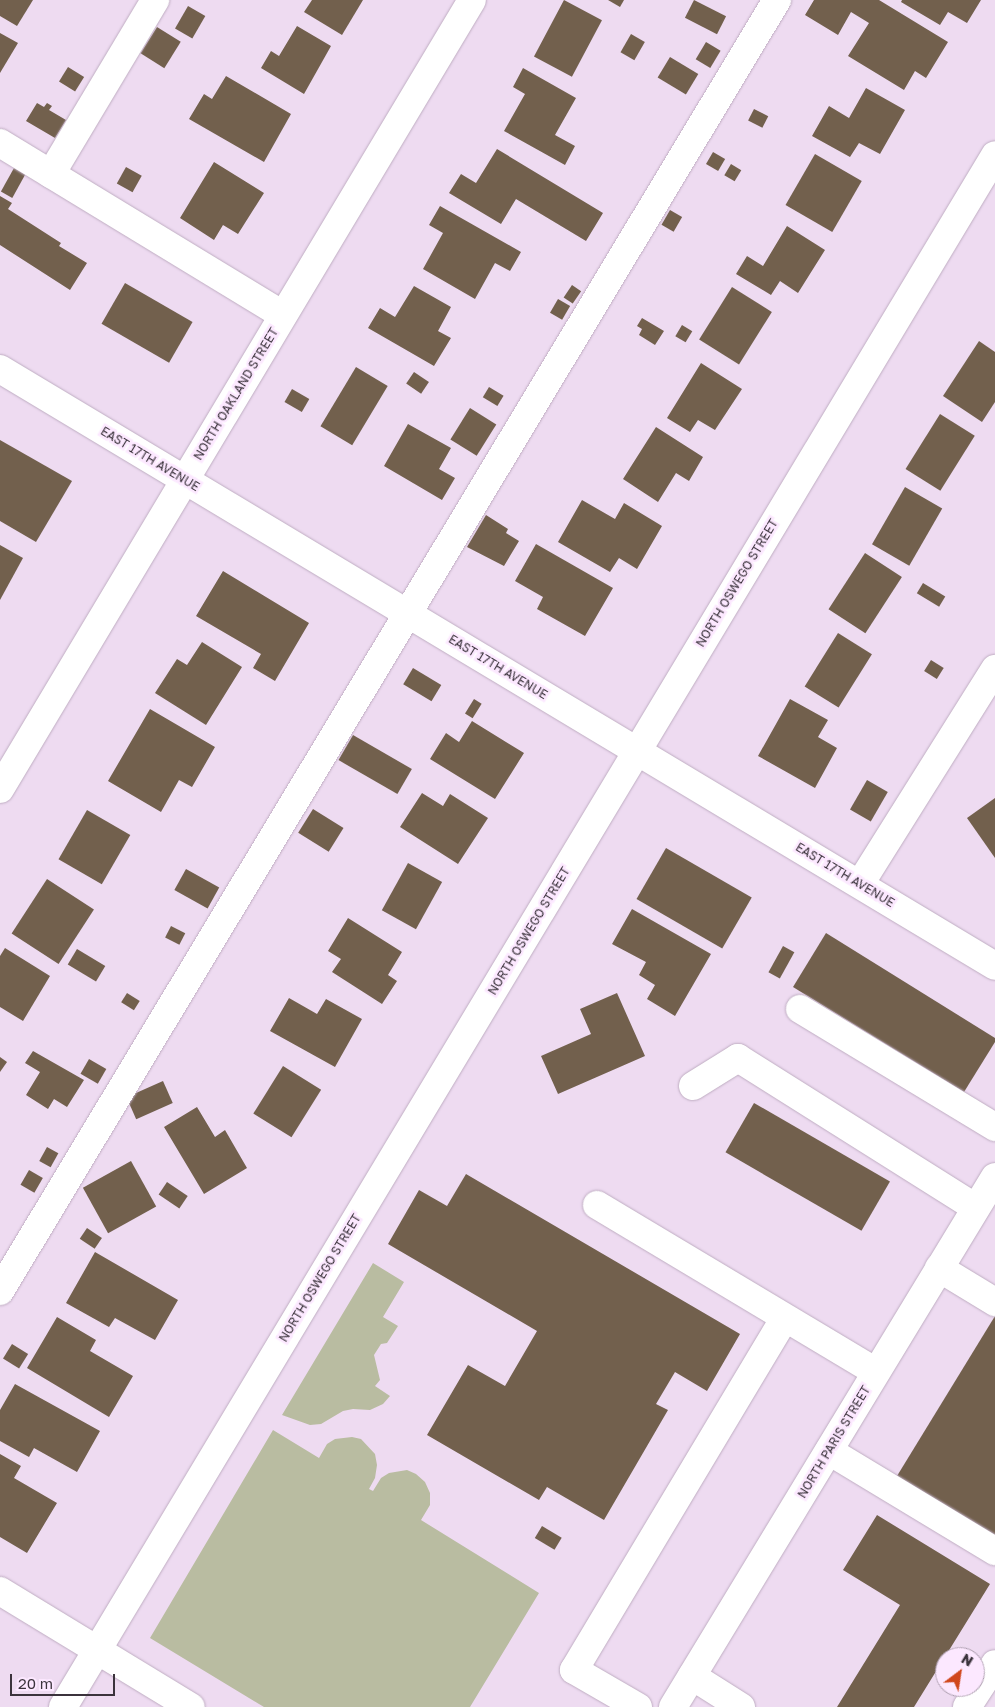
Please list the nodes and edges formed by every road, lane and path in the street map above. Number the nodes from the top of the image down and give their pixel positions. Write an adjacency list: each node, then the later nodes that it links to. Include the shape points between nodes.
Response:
1 (156, 0): 6 (street)
2 (472, 0): 7 (street, NORTH OAKLAND STREET)
3 (777, 0): 10 (street)
4 (0, 143): 6 (street)
5 (995, 155): 12 (street, NORTH OSWEGO STREET)
6 (51, 174): 7 (street)
7 (283, 315): 9 (street, NORTH OAKLAND STREET)
8 (0, 369): 9 (street, EAST 17TH AVENUE)
9 (184, 480): 10 (street, EAST 17TH AVENUE); 13 (street, NORTH OAKLAND STREET)
10 (409, 614): 12 (street, EAST 17TH AVENUE); 23 (street)
11 (994, 671): 14 (street)
12 (637, 750): 14 (street, EAST 17TH AVENUE); 30 (street, NORTH OSWEGO STREET)
13 (0, 788)
14 (860, 884): 15 (street, EAST 17TH AVENUE)
15 (995, 966)
16 (800, 1009): 18 (street)
17 (694, 1086): 21 (street, via 738,1058)
18 (995, 1127)
19 (995, 1176): 21 (street, NORTH PARIS STREET)
20 (597, 1204): 25 (street)
21 (976, 1208): 22 (street, NORTH PARIS STREET)
22 (939, 1268): 24 (street); 26 (street, NORTH PARIS STREET)
23 (0, 1291)
24 (995, 1302)
25 (785, 1318): 26 (street); 35 (street, via 574,1670)
26 (876, 1372): 27 (street, NORTH PARIS STREET)
27 (829, 1451): 28 (street); 32 (street, NORTH PARIS STREET)
28 (995, 1551)
29 (0, 1591): 30 (street)
30 (98, 1650): 33 (street, NORTH OSWEGO STREET); 34 (street)
31 (995, 1664): 38 (street)
32 (692, 1676): 36 (street, NORTH PARIS STREET); 37 (street)
33 (63, 1707)
34 (191, 1707)
35 (638, 1707)
36 (673, 1707)
37 (742, 1707)
38 (967, 1707)

